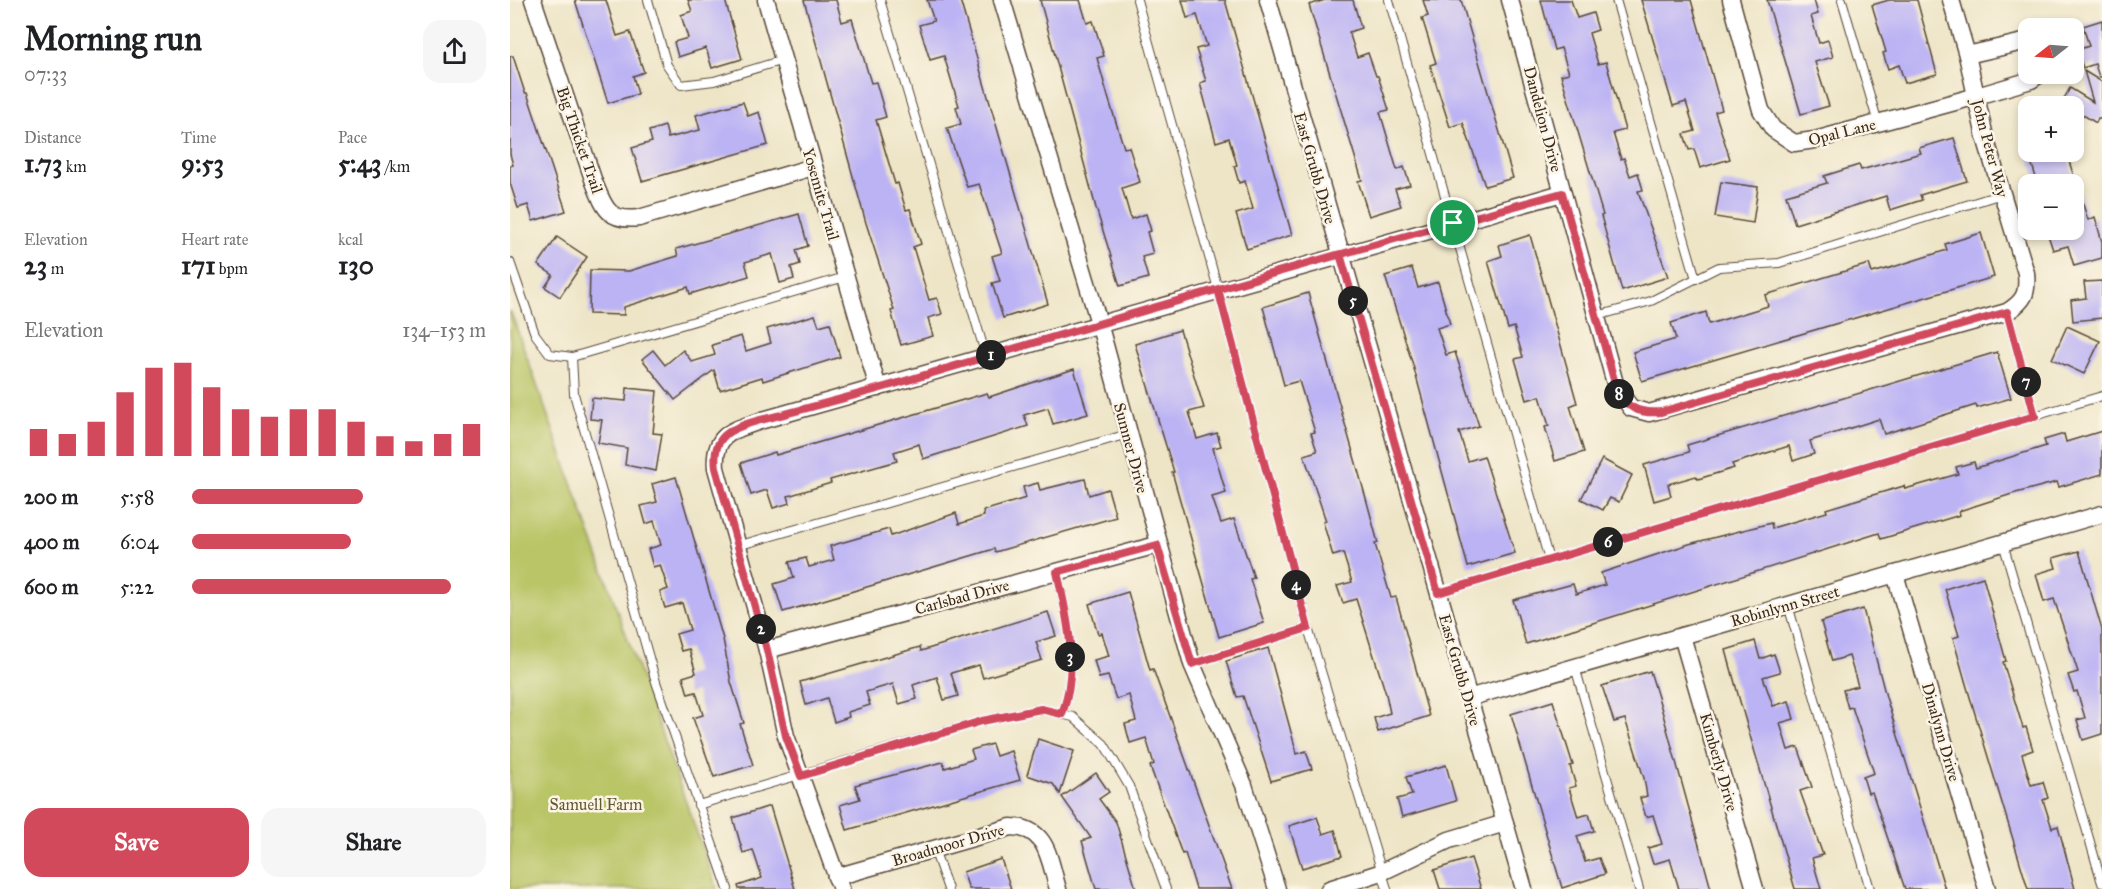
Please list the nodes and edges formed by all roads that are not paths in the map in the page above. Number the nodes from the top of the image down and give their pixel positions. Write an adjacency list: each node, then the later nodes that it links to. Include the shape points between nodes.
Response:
1 (533, 0): 20 (street, Big Thicket Trail, via 594,182 612,216 625,220 639,218)
2 (648, 0): 16 (lane, via 667,64 681,85 714,81)
3 (766, 0): 16 (street, Yosemite Trail)
4 (880, 0): 33 (lane)
5 (1002, 0): 31 (street, Sumner Drive)
6 (1137, 0): 28 (lane)
7 (1268, 0): 24 (street, East Grubb Drive)
8 (1389, 0): 23 (lane)
9 (1510, 0): 21 (street, Dandelion Drive)
10 (1616, 0): 27 (lane)
11 (1731, 0): 19 (street, Opal Lane, via 1761,110 1780,135 1794,143 1804,142)
12 (1842, 0): 19 (lane)
13 (1951, 0): 15 (street, John Peter Way)
14 (2018, 43): 15 (street)
15 (1967, 55): 18 (street, John Peter Way)
16 (783, 60): 20 (street, Yosemite Trail)
17 (2018, 84): 18 (street, Opal Lane)
18 (1977, 96): 19 (street, Opal Lane); 22 (street, John Peter Way)
19 (1878, 123)
20 (813, 167): 26 (street, Yosemite Trail)
21 (1562, 193): 23 (street); 30 (street, Dandelion Drive)
22 (2002, 194): 27 (lane, via 1779,263 1719,267); 29 (street, John Peter Way, via 2026,273 2026,296)
23 (1453, 223): 24 (street); 42 (lane)
24 (1340, 254): 28 (street); 45 (street, East Grubb Drive)
25 (510, 262): 32 (lane, via 535,334 550,354)
26 (845, 277): 32 (lane); 34 (street, Yosemite Trail)
27 (1696, 279): 30 (lane, via 1651,301)
28 (1218, 289): 31 (street); 47 (lane)
29 (2007, 312): 30 (street, Dandelion Drive, via 1649,413 1630,408 1616,387); 36 (lane)
30 (1597, 316)
31 (1099, 323): 33 (street); 37 (street, Sumner Drive)
32 (572, 357): 55 (lane, via 577,406 656,682)
33 (986, 357): 34 (street)
34 (878, 388): 41 (street, via 730,431 719,442 714,454 716,468)
35 (2102, 396): 36 (lane)
36 (2035, 416): 42 (lane)
37 (1128, 434): 40 (street, Sumner Drive); 41 (lane)
38 (2102, 514): 39 (street, Robinlynn Street)
39 (2003, 543): 44 (street, Robinlynn Street); 60 (lane)
40 (1157, 545): 43 (street, Carlsbad Drive); 50 (street, Sumner Drive)
41 (737, 546): 49 (street)
42 (1549, 560): 45 (lane)
43 (1057, 572): 49 (street, Carlsbad Drive); 53 (lane, via 1072,642 1070,693)
44 (1895, 574): 46 (street, Robinlynn Street); 72 (street, Dinalynn Drive)
45 (1438, 593): 52 (street, East Grubb Drive)
46 (1788, 605): 48 (street, Robinlynn Street); 71 (lane)
47 (1308, 628): 50 (lane); 58 (lane)
48 (1682, 636): 51 (street, Robinlynn Street); 70 (street, Kimberly Drive)
49 (767, 650): 54 (street, via 786,736)
50 (1192, 664): 65 (street, Sumner Drive, via 1244,785)
51 (1575, 667): 52 (street, Robinlynn Street); 69 (lane)
52 (1468, 698): 56 (street, East Grubb Drive)
53 (1062, 714): 54 (lane, via 1041,709 982,721); 64 (lane, via 1073,717 1104,744 1129,786)
54 (801, 776): 55 (lane); 59 (street)
55 (698, 805): 61 (lane)
56 (1504, 823): 58 (street, via 1449,840); 68 (street, East Grubb Drive)
57 (934, 849): 59 (street, Broadmoor Drive); 62 (lane); 63 (street, Broadmoor Drive, via 1023,827 1033,831 1046,848)
58 (1382, 872): 66 (street); 67 (lane)
59 (839, 883)
60 (2102, 883)
61 (728, 889)
62 (948, 889)
63 (1058, 889)
64 (1166, 889)
65 (1277, 889)
66 (1329, 889)
67 (1387, 889)
68 (1524, 889)
69 (1639, 889)
70 (1755, 889)
71 (1870, 889)
72 (1987, 889)

